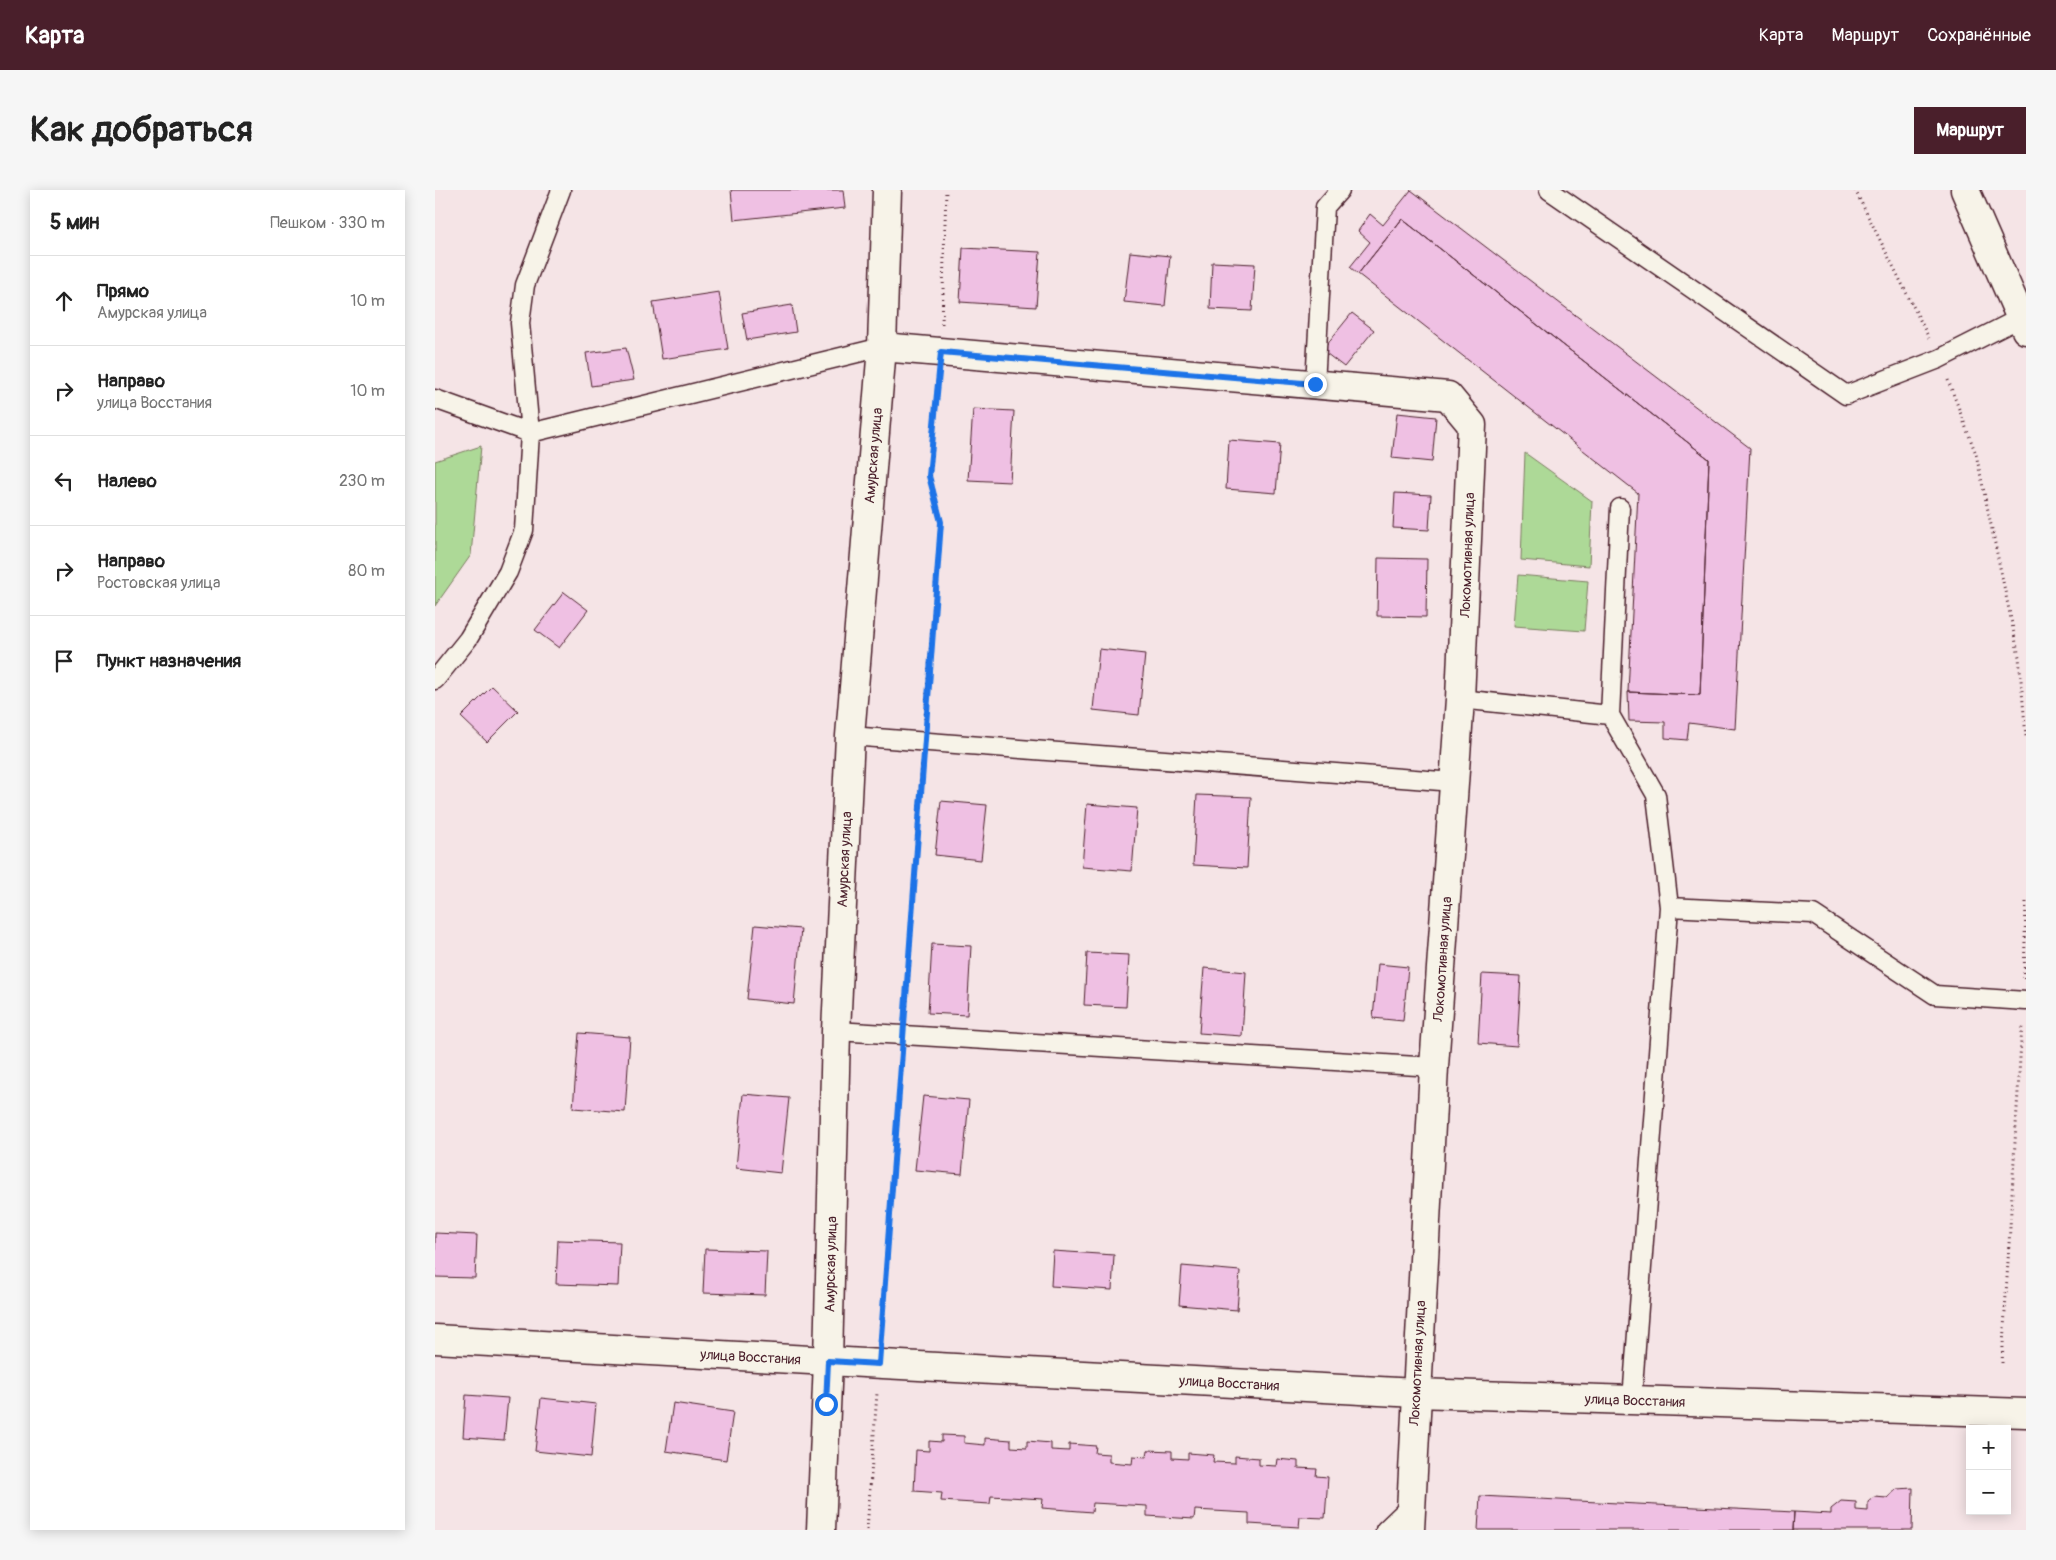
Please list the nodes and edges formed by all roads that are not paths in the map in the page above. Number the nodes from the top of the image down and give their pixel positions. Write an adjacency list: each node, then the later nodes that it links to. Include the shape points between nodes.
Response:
1 (561, 190): 10 (lane, via 525,285 520,323)
2 (887, 190): 7 (street, Амурская улица)
3 (1340, 190): 8 (lane, via 1325,207)
4 (1549, 190): 6 (lane, via 1846,395)
5 (1965, 190): 6 (street)
6 (2024, 324)
7 (882, 347): 8 (street); 10 (lane); 15 (street, Амурская улица)
8 (1315, 384): 13 (street, Локомотивная улица, via 1448,396 1472,425)
9 (435, 399): 10 (lane)
10 (529, 432): 12 (lane, via 524,530 508,572 468,639)
11 (1620, 508): 14 (lane)
12 (435, 680)
13 (1461, 699): 14 (lane); 16 (street, Локомотивная улица)
14 (1610, 715): 17 (lane, via 1656,795)
15 (850, 736): 16 (lane); 19 (street, Амурская улица)
16 (1454, 782): 20 (street, Локомотивная улица)
17 (1669, 907): 18 (lane, via 1813,914 1935,995); 24 (lane)
18 (2025, 1001)
19 (836, 1031): 20 (lane); 22 (street, Амурская улица)
20 (1435, 1067): 23 (street, Локомотивная улица)
21 (435, 1338): 22 (street, улица Восстания)
22 (828, 1361): 23 (street, улица Восстания); 27 (street, Амурская улица)
23 (1415, 1393): 24 (street, улица Восстания); 26 (street, Локомотивная улица)
24 (1632, 1400): 25 (street, улица Восстания)
25 (2026, 1413)
26 (1410, 1518): 28 (lane)
27 (821, 1530)
28 (1385, 1530)

